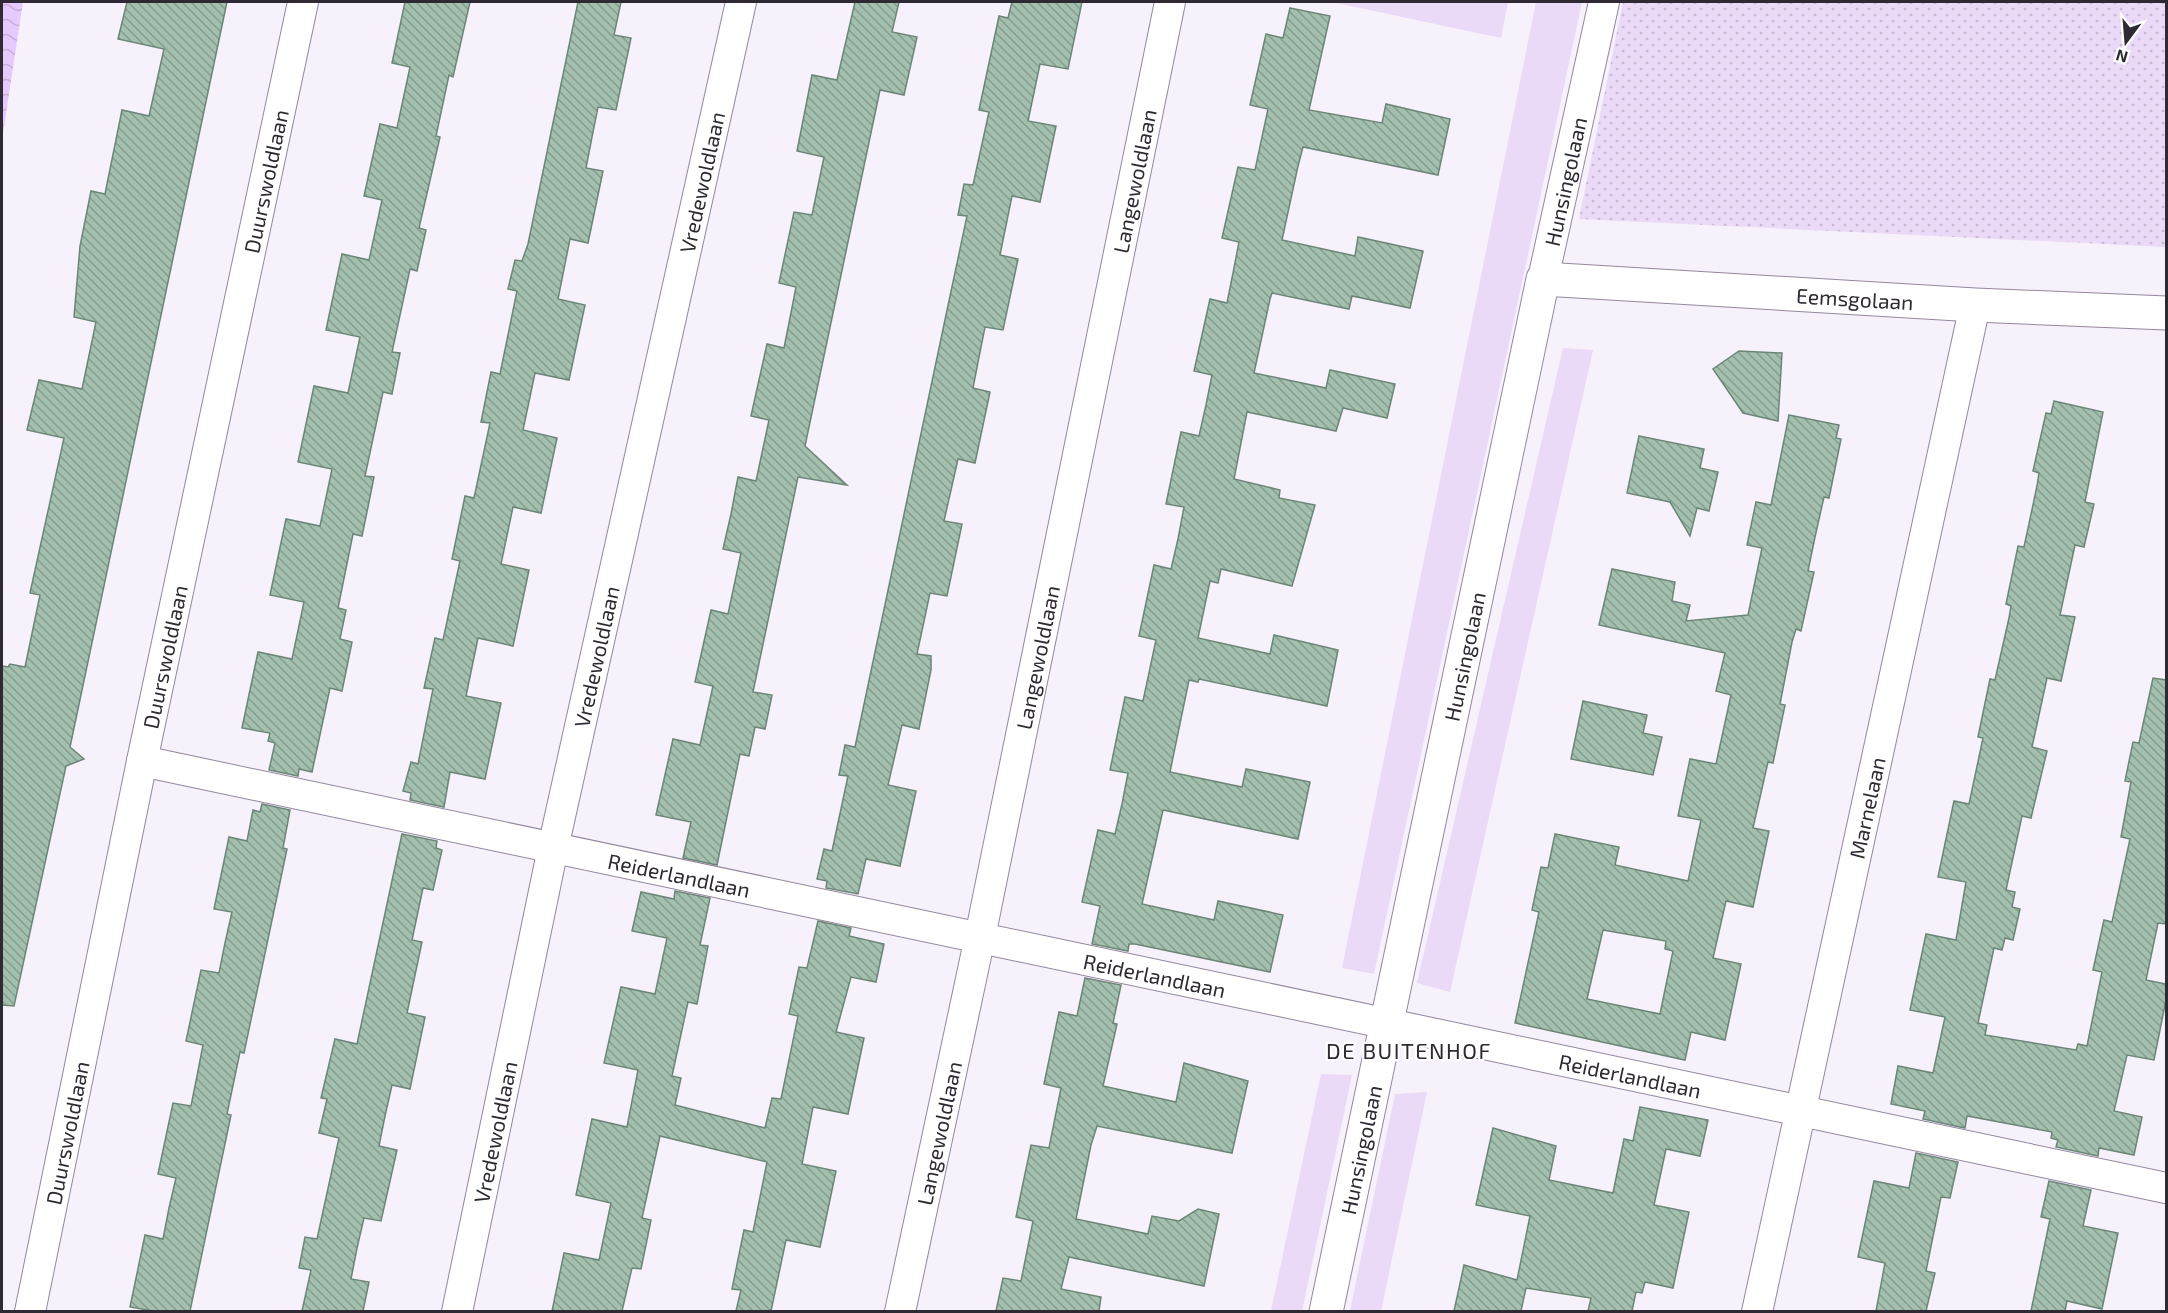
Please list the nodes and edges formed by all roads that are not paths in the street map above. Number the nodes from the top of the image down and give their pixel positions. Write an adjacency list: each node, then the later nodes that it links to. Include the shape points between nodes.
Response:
1 (303, 2): 8 (street, Duurswoldlaan)
2 (741, 2): 9 (street, Vredewoldlaan)
3 (1170, 2): 10 (street, Langewoldlaan)
4 (1604, 2): 5 (street, Hunsingolaan)
5 (1543, 279): 6 (street, Eemsgolaan); 11 (street, Hunsingolaan)
6 (1975, 305): 7 (street, Eemsgolaan); 12 (street, Marnelaan)
7 (2166, 313)
8 (142, 760): 9 (street, Reiderlandlaan); 14 (street, Duurswoldlaan)
9 (554, 848): 10 (street, Reiderlandlaan); 15 (street, Vredewoldlaan)
10 (980, 937): 11 (street, Reiderlandlaan); 16 (street, Langewoldlaan)
11 (1385, 1023): 12 (street, Reiderlandlaan); 17 (street, Hunsingolaan)
12 (1799, 1111): 13 (street, Reiderlandlaan); 18 (street, Marnelaan)
13 (2166, 1188)
14 (30, 1311)
15 (457, 1311)
16 (900, 1311)
17 (1326, 1311)
18 (1757, 1311)

